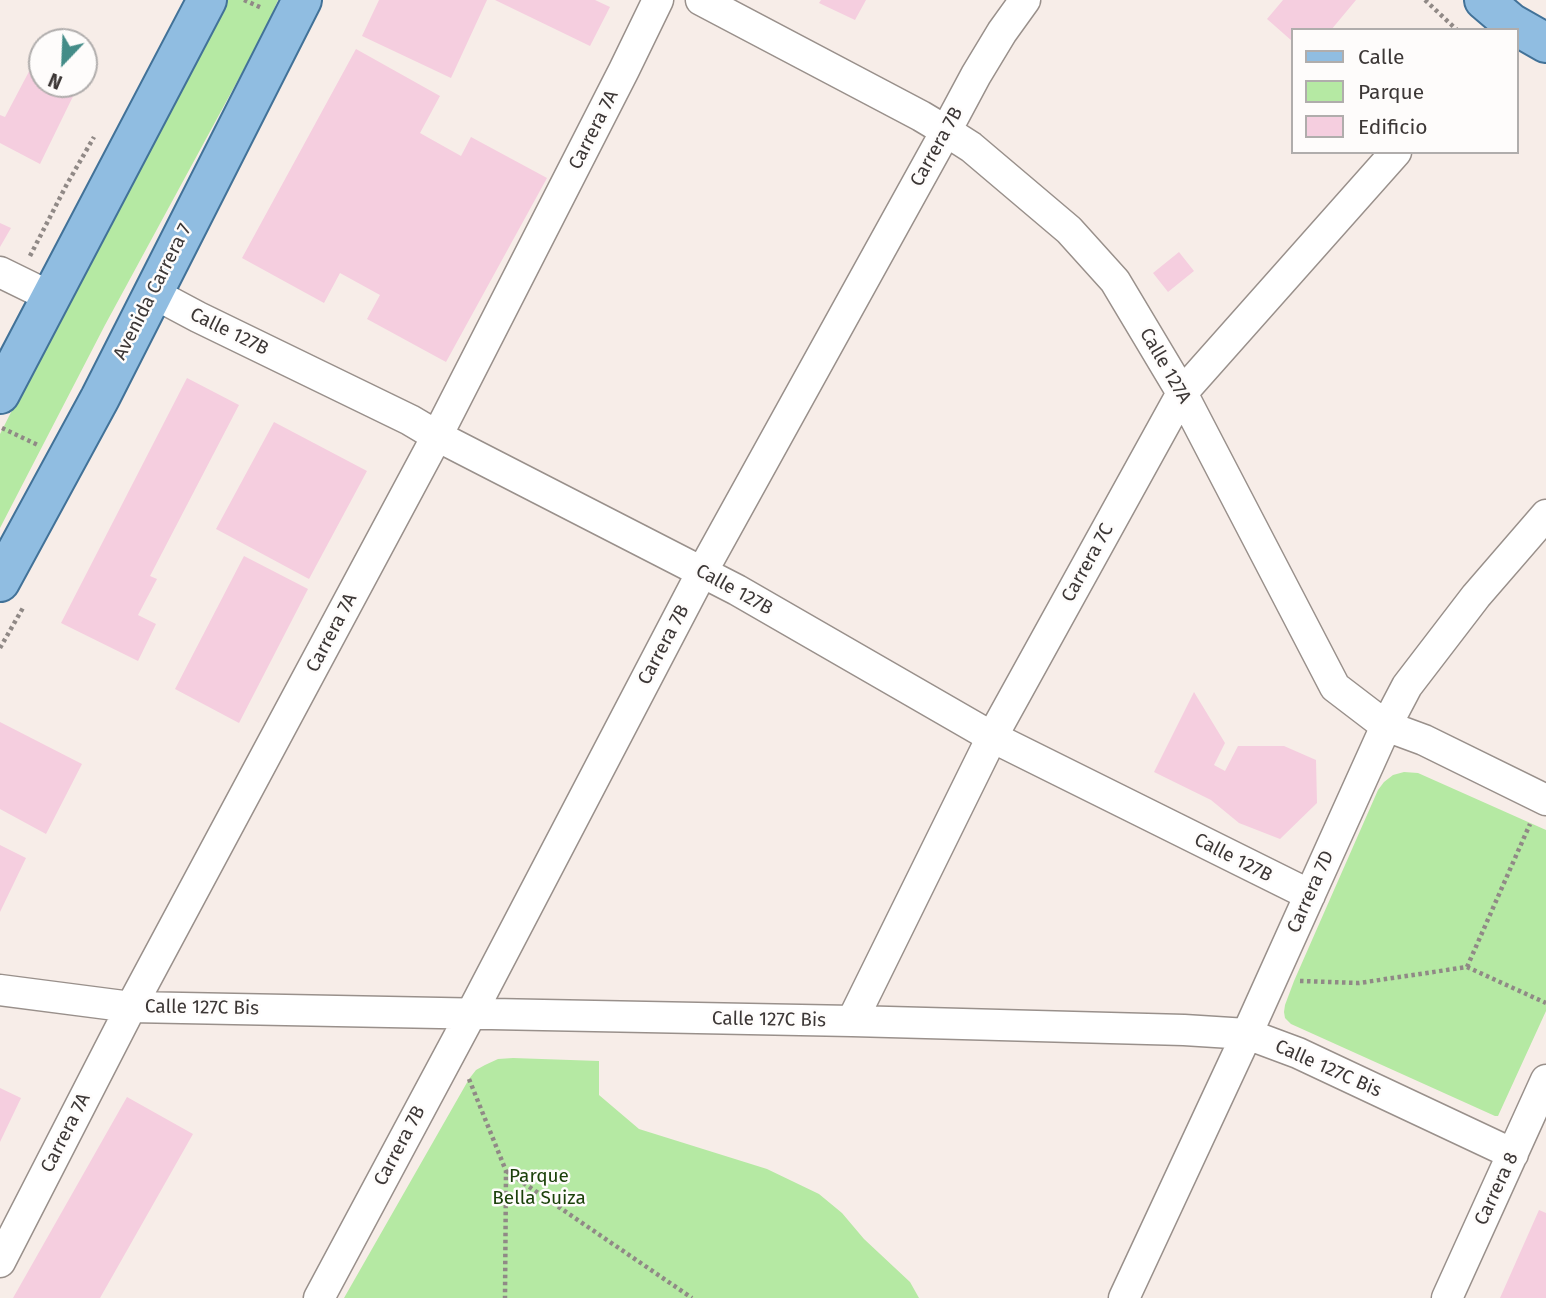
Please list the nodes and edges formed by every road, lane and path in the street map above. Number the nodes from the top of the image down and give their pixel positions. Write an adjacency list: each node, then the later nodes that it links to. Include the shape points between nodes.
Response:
1 (207, 0): 16 (main road)
2 (302, 0): 15 (main road, Avenida Carrera 7)
3 (658, 0): 20 (street, Carrera 7A)
4 (701, 0): 12 (street, Calle 127A)
5 (1025, 0): 12 (street, Carrera 7B)
6 (1425, 0): 8 (path)
7 (1500, 18): 10 (main road)
8 (1455, 28)
9 (1518, 34): 11 (main road)
10 (1546, 43)
11 (1546, 59)
12 (946, 131): 17 (street, Calle 127A, via 1069,230 1115,281); 23 (street, Carrera 7B)
13 (1394, 154): 17 (street, Carrera 7C)
14 (0, 272): 16 (street)
15 (153, 293): 20 (street, Calle 127B); 21 (main road, Avenida Carrera 7)
16 (51, 297): 18 (main road)
17 (1182, 393): 25 (street, Calle 127A, via 1335,687); 26 (street, Carrera 7C)
18 (0, 394)
19 (0, 427): 21 (path)
20 (437, 436): 23 (street, Calle 127B); 33 (street, Carrera 7A)
21 (67, 460): 24 (main road, Avenida Carrera 7)
22 (1546, 515): 25 (street, Carrera 7D, via 1421,666)
23 (702, 572): 26 (street, Calle 127B); 34 (street, Carrera 7B)
24 (0, 582)
25 (1386, 726): 27 (street, Calle 127A, via 1424,740); 28 (street, Carrera 7D)
26 (992, 737): 28 (street, Calle 127B); 35 (street, Carrera 7C)
27 (1538, 812): 29 (path)
28 (1310, 895): 36 (street, Carrera 7D)
29 (1467, 967): 30 (path, via 1359,983); 32 (path)
30 (1294, 981)
31 (0, 990): 33 (street, Calle 127C Bis)
32 (1546, 1003)
33 (131, 1007): 34 (street, Calle 127C Bis); 41 (street, Carrera 7A)
34 (471, 1014): 35 (street, Calle 127C Bis); 42 (street, Carrera 7B)
35 (852, 1021): 36 (street, Calle 127C Bis)
36 (1247, 1034): 39 (street, Calle 127C Bis, via 1298,1053); 45 (street, Carrera 7D)
37 (469, 1079): 40 (path)
38 (1546, 1080): 39 (street, Carrera 8)
39 (1513, 1154): 46 (street, Carrera 8)
40 (506, 1171): 43 (path); 44 (path)
41 (0, 1262)
42 (319, 1298)
43 (505, 1298)
44 (692, 1298)
45 (1124, 1298)
46 (1447, 1298)

